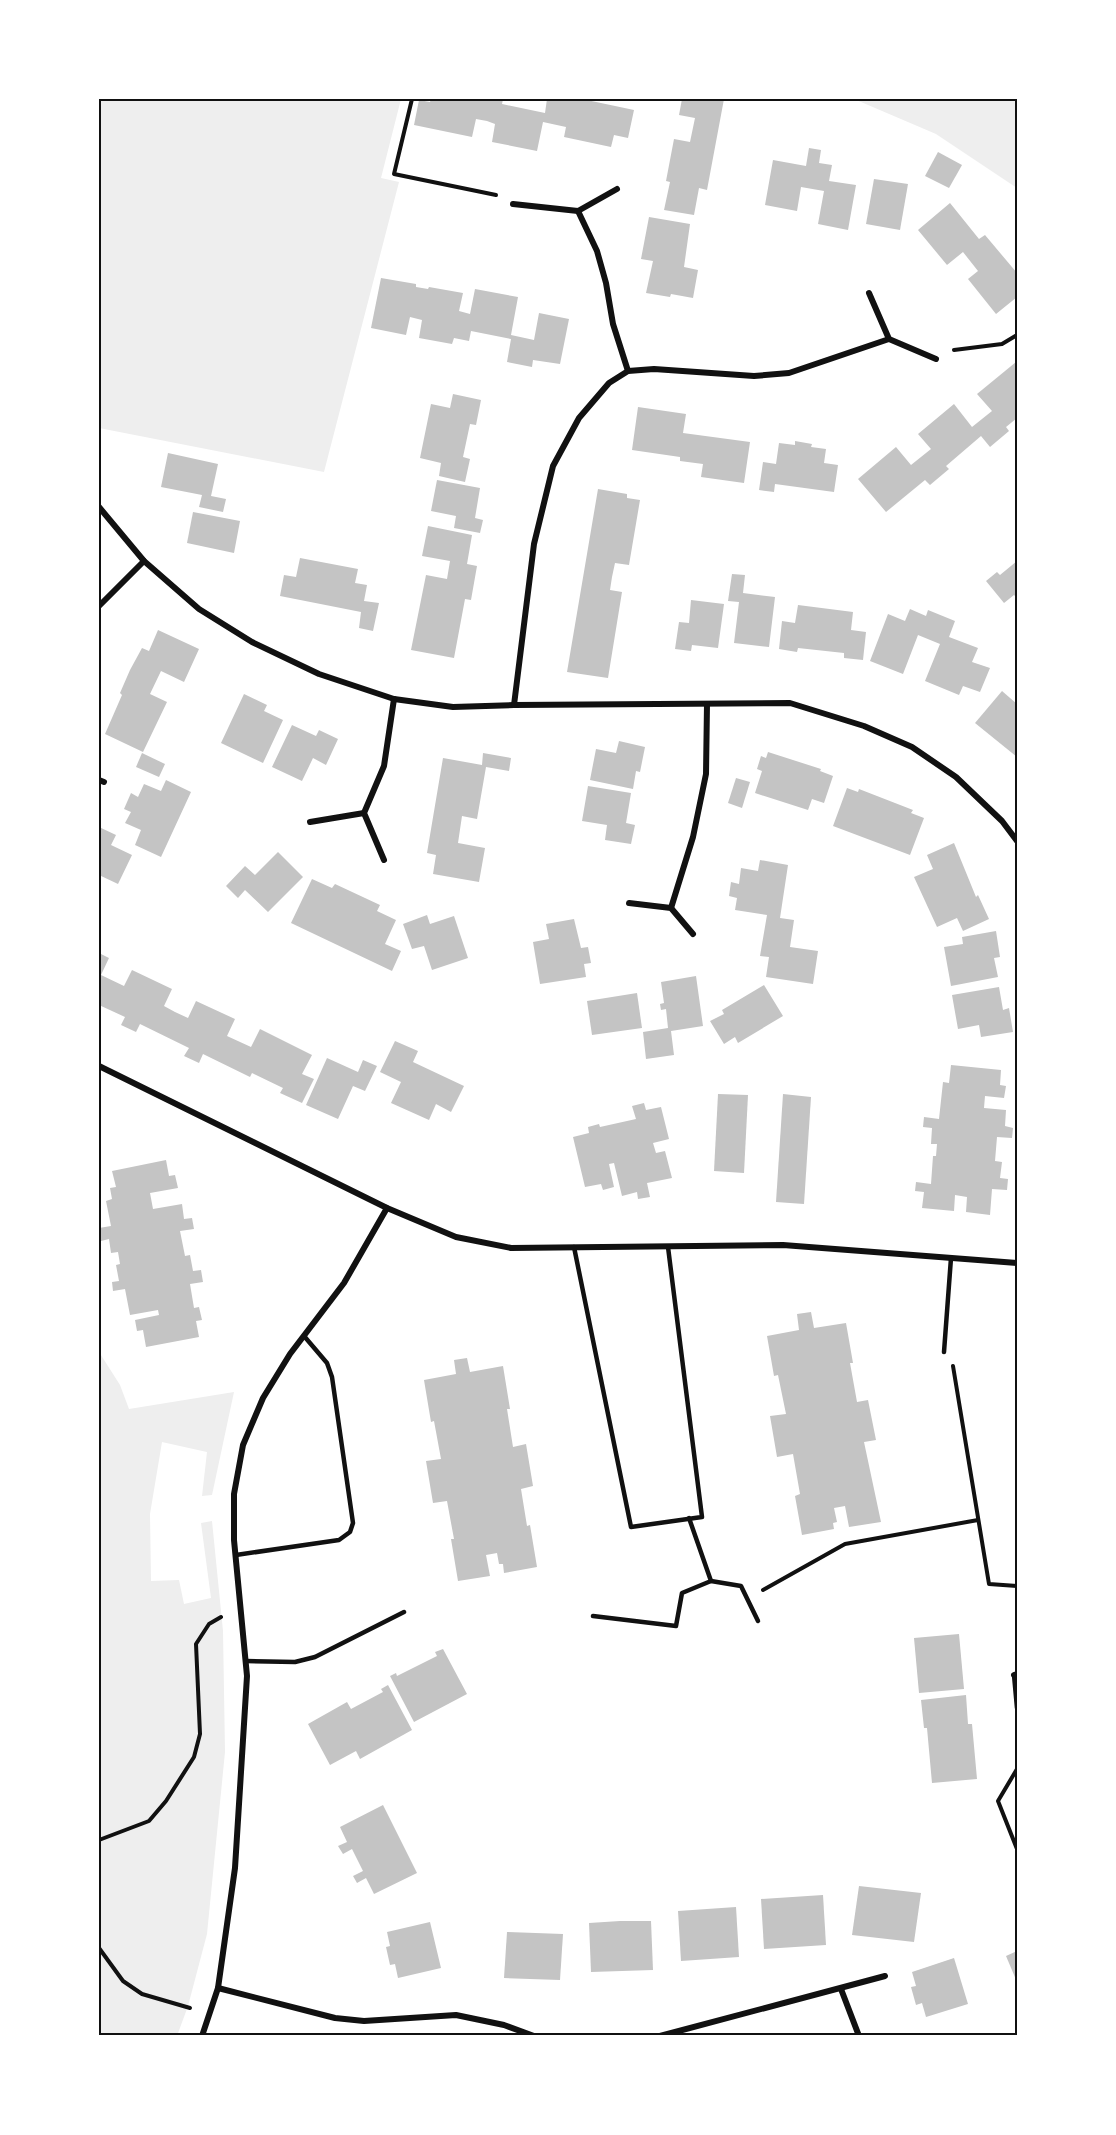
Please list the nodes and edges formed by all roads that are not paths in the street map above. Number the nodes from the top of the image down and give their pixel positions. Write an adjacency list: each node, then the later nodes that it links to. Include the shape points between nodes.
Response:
1 (617, 189): 3 (street)
2 (513, 204): 3 (street)
3 (579, 211): 7 (street, via 597,251)
4 (869, 293): 5 (street)
5 (890, 339): 6 (street); 7 (street, via 789,373 754,376 654,369)
6 (936, 359)
7 (628, 371): 13 (street, via 609,383 584,411 553,466 534,544)
8 (99, 507): 9 (street)
9 (144, 561): 10 (street); 11 (street, via 199,609 252,642 319,674)
10 (99, 606)
11 (394, 699): 13 (street, via 453,707); 14 (street, via 384,766)
12 (707, 704): 13 (street); 16 (street, via 790,703 864,726 912,747 956,777); 19 (street, via 706,774 693,837)
13 (514, 705)
14 (364, 813): 15 (street); 17 (street)
15 (310, 822)
16 (1017, 841)
17 (384, 860)
18 (629, 903): 19 (street)
19 (671, 908): 20 (street)
20 (693, 934)
21 (99, 1066): 22 (street)
22 (387, 1208): 23 (street, via 456,1237 489,1244 511,1248); 27 (street, via 344,1283)
23 (574, 1247): 24 (street); 29 (lane, via 631,1527)
24 (668, 1247): 25 (street, via 783,1245); 29 (lane, via 702,1517)
25 (951, 1258): 26 (street); 28 (lane)
26 (1017, 1263)
27 (304, 1336): 30 (street, via 262,1398 243,1445 234,1494); 30 (lane, via 327,1363 332,1377 353,1523 350,1532 339,1540)
28 (944, 1352)
29 (689, 1518): 31 (lane)
30 (236, 1555): 35 (street)
31 (711, 1581): 33 (lane, via 682,1593 676,1626); 34 (lane, via 741,1586)
32 (404, 1612): 35 (lane, via 315,1657 295,1662)
33 (593, 1616)
34 (758, 1621)
35 (246, 1661): 39 (street, via 235,1868)
36 (1016, 1674): 37 (lane)
37 (1017, 1708)
38 (885, 1976): 40 (street)
39 (218, 1988): 41 (street); 42 (street, via 334,2019 456,2015)
40 (841, 1989): 43 (street); 44 (street)
41 (202, 2036)
42 (534, 2036)
43 (660, 2036)
44 (859, 2036)

